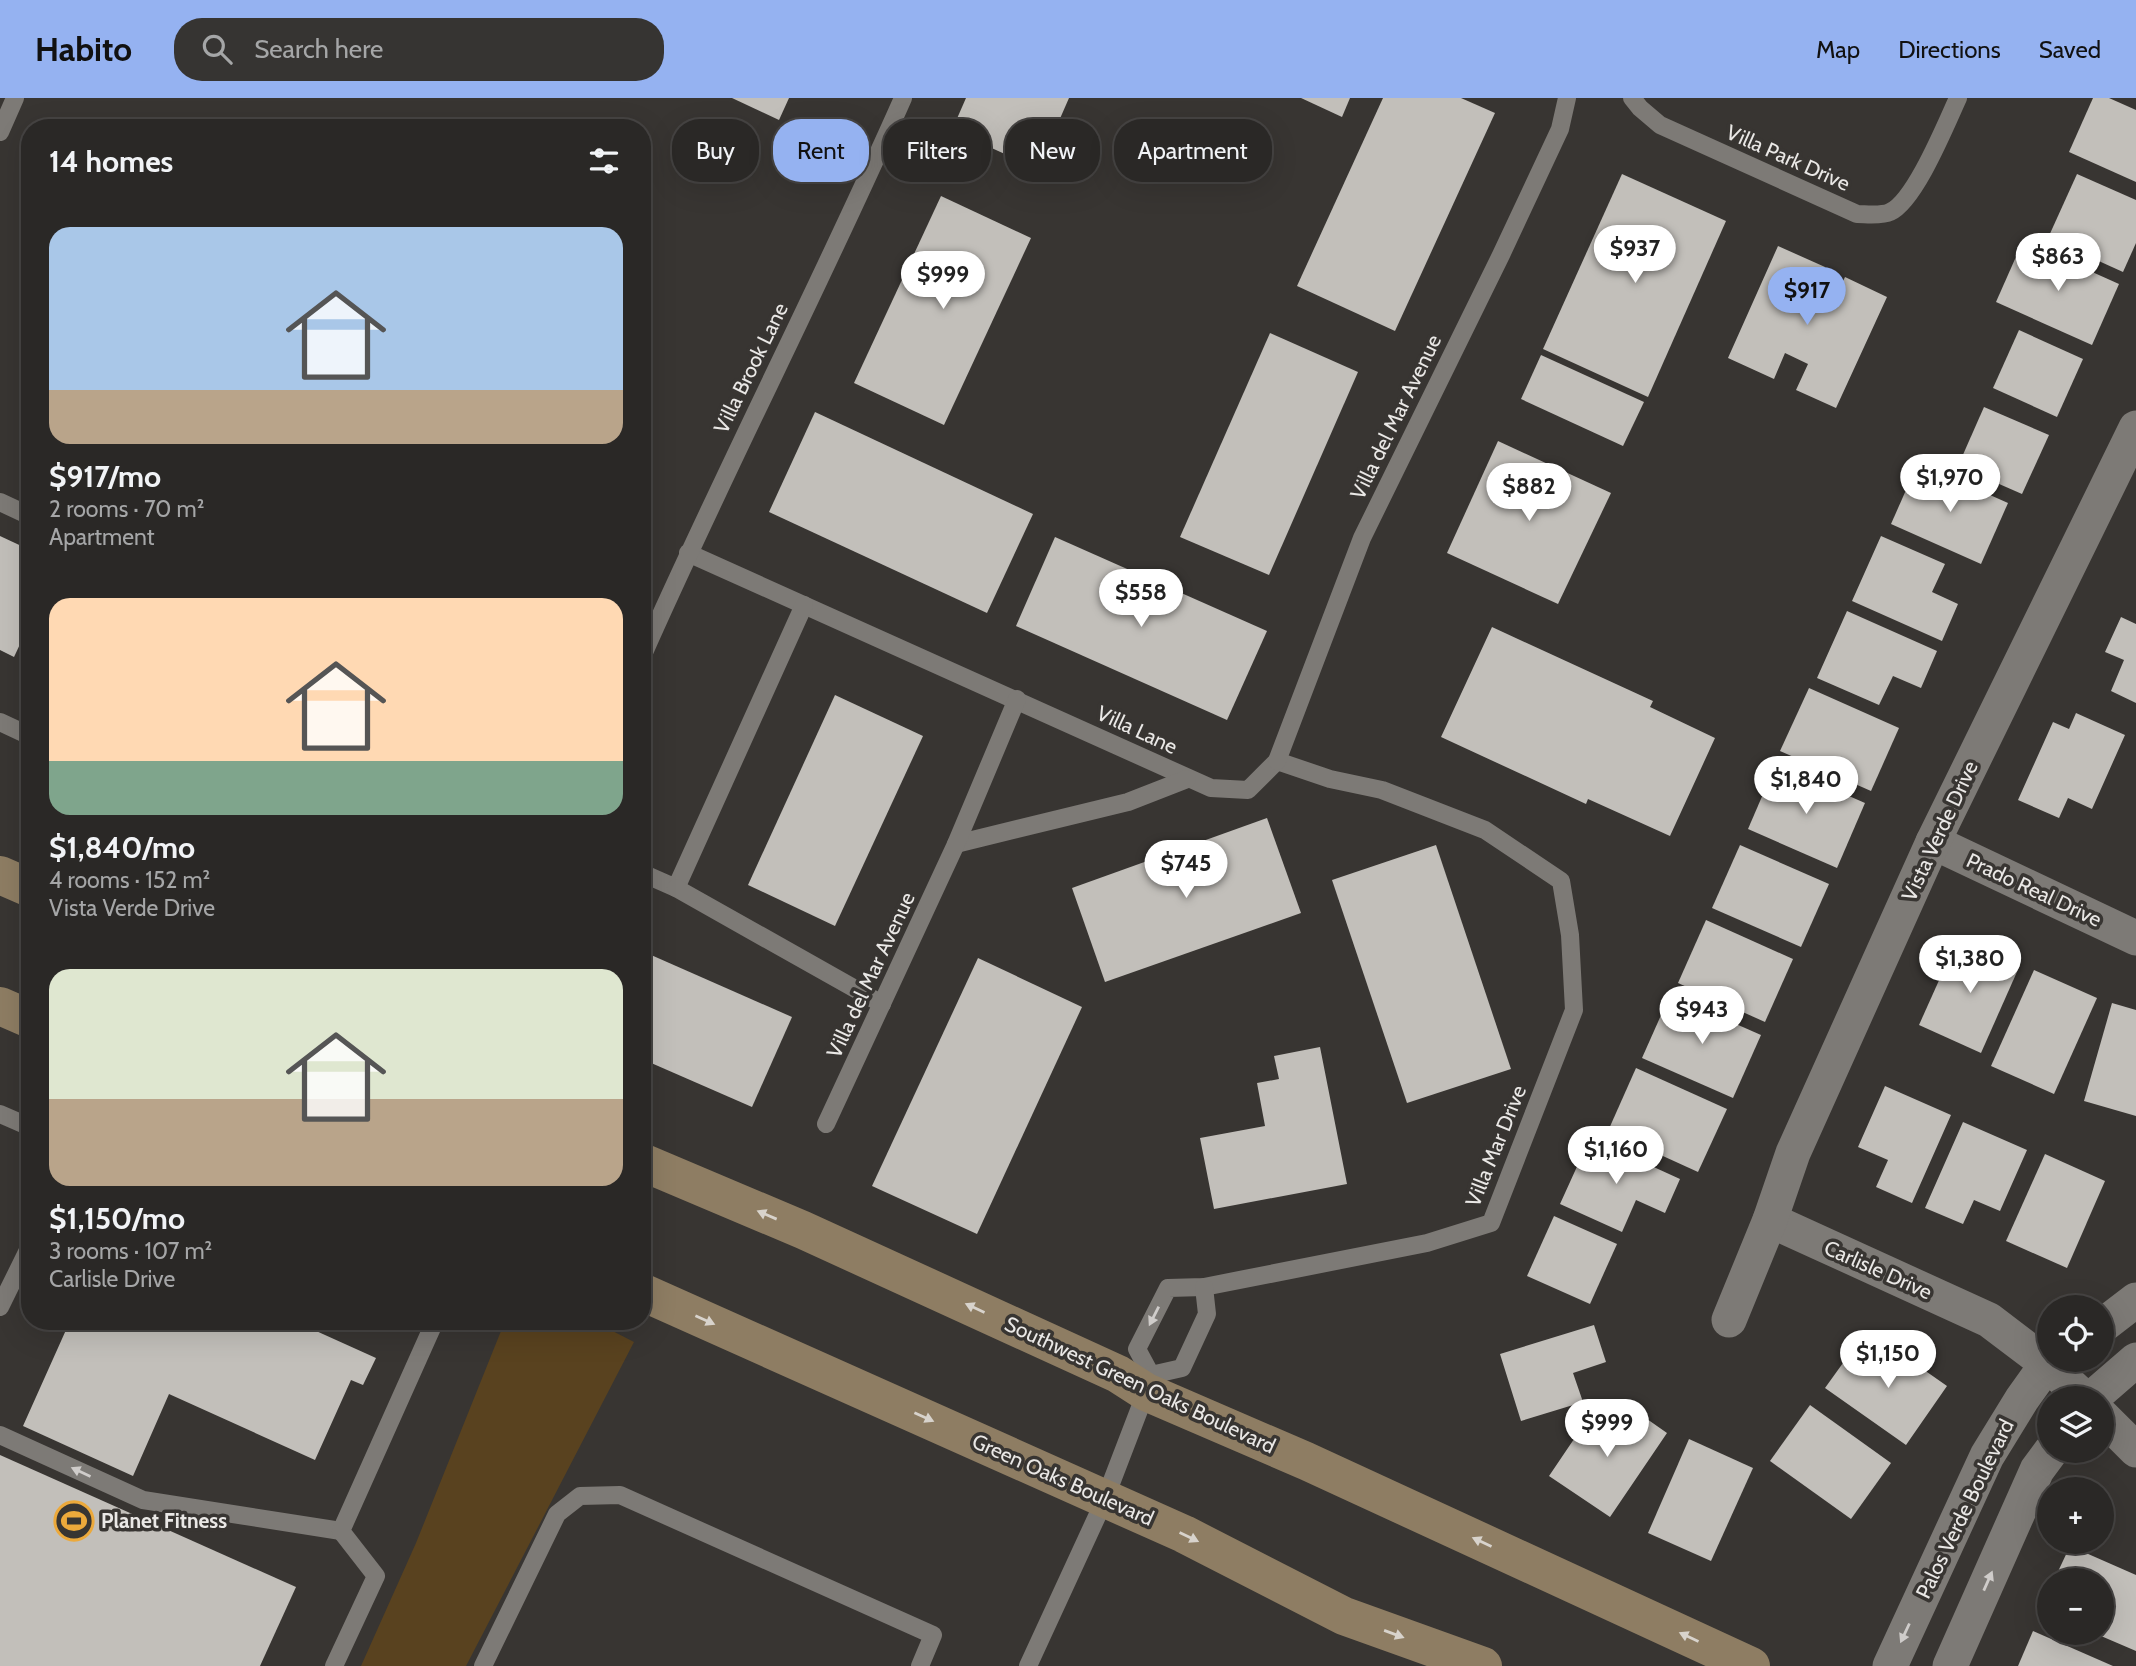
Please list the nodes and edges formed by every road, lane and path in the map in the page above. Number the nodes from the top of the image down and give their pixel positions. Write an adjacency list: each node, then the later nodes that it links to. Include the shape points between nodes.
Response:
1 (15, 98): 6 (lane)
2 (903, 98): 10 (lane, Villa Brook Lane)
3 (1567, 98): 16 (lane, Villa del Mar Avenue, via 1560,129 1502,255 1362,538)
4 (1632, 98): 5 (lane, Villa Park Drive, via 1671,130 1857,214 1890,212 1902,201 1924,172)
5 (1958, 98)
6 (0, 132)
7 (2136, 428): 18 (street, Vista Verde Drive)
8 (0, 502): 9 (lane)
9 (21, 512)
10 (688, 553): 11 (lane, Villa Lane); 12 (lane, Villa Brook Lane)
11 (804, 605): 13 (lane, Villa Lane); 23 (lane)
12 (651, 637)
13 (1017, 699): 17 (lane, Villa Lane); 19 (lane, Villa del Mar Avenue)
14 (0, 722): 15 (lane)
15 (21, 732)
16 (1277, 761): 17 (lane, Villa Lane, via 1248,790 1211,788); 34 (lane, Villa Mar Drive, via 1382,790 1485,830 1561,881 1570,935 1574,1010 1491,1223 1427,1243)
17 (1187, 779): 19 (lane, via 1128,802)
18 (1933, 842): 24 (street, Prado Real Drive); 32 (street, Vista Verde Drive, via 1793,1153)
19 (956, 844): 25 (lane, Villa del Mar Avenue)
20 (0, 875): 22 (main road)
21 (651, 877): 23 (lane)
22 (21, 884)
23 (676, 888): 25 (lane)
24 (2136, 937)
25 (882, 1004): 30 (lane, Villa del Mar Avenue)
26 (0, 1006): 27 (main road)
27 (21, 1015)
28 (0, 1114): 29 (lane)
29 (21, 1123)
30 (826, 1124)
31 (651, 1166): 45 (main road, Southwest Green Oaks Boulevard, one-way to 31)
32 (1770, 1220): 39 (street, Vista Verde Drive); 41 (street, Carlisle Drive, via 1989,1320)
33 (21, 1264): 37 (lane)
34 (1204, 1287): 45 (lane, via 1207,1314 1182,1368); 45 (lane, Villa Mar Drive, one-way to 45, via 1168,1289 1137,1349)
35 (651, 1296): 52 (main road, Green Oaks Boulevard, one-way to 52)
36 (2136, 1300): 38 (street)
37 (0, 1307)
38 (2114, 1317)
39 (1729, 1320)
40 (431, 1330): 53 (lane)
41 (2037, 1353)
42 (2136, 1360): 47 (street)
43 (2042, 1372): 60 (street, Palos Verde Boulevard, one-way to 60, via 1987,1456)
44 (2059, 1372): 46 (street, Carlisle Drive)
45 (1149, 1384): 52 (lane); 59 (main road, Southwest Green Oaks Boulevard, one-way to 45)
46 (2073, 1386)
47 (2106, 1386)
48 (2114, 1428): 50 (street)
49 (0, 1434): 53 (lane, one-way to 49, via 143,1500)
50 (2136, 1450)
51 (2042, 1463): 61 (street, one-way to 51)
52 (1105, 1499): 57 (lane); 58 (main road, Green Oaks Boulevard, one-way to 58, via 1344,1616)
53 (341, 1531): 54 (lane, via 376,1576)
54 (334, 1666)
55 (483, 1666): 56 (lane, via 556,1514 580,1496 620,1495 933,1635)
56 (920, 1666)
57 (1028, 1666)
58 (1483, 1666)
59 (1751, 1666)
60 (1890, 1666)
61 (1950, 1666)

